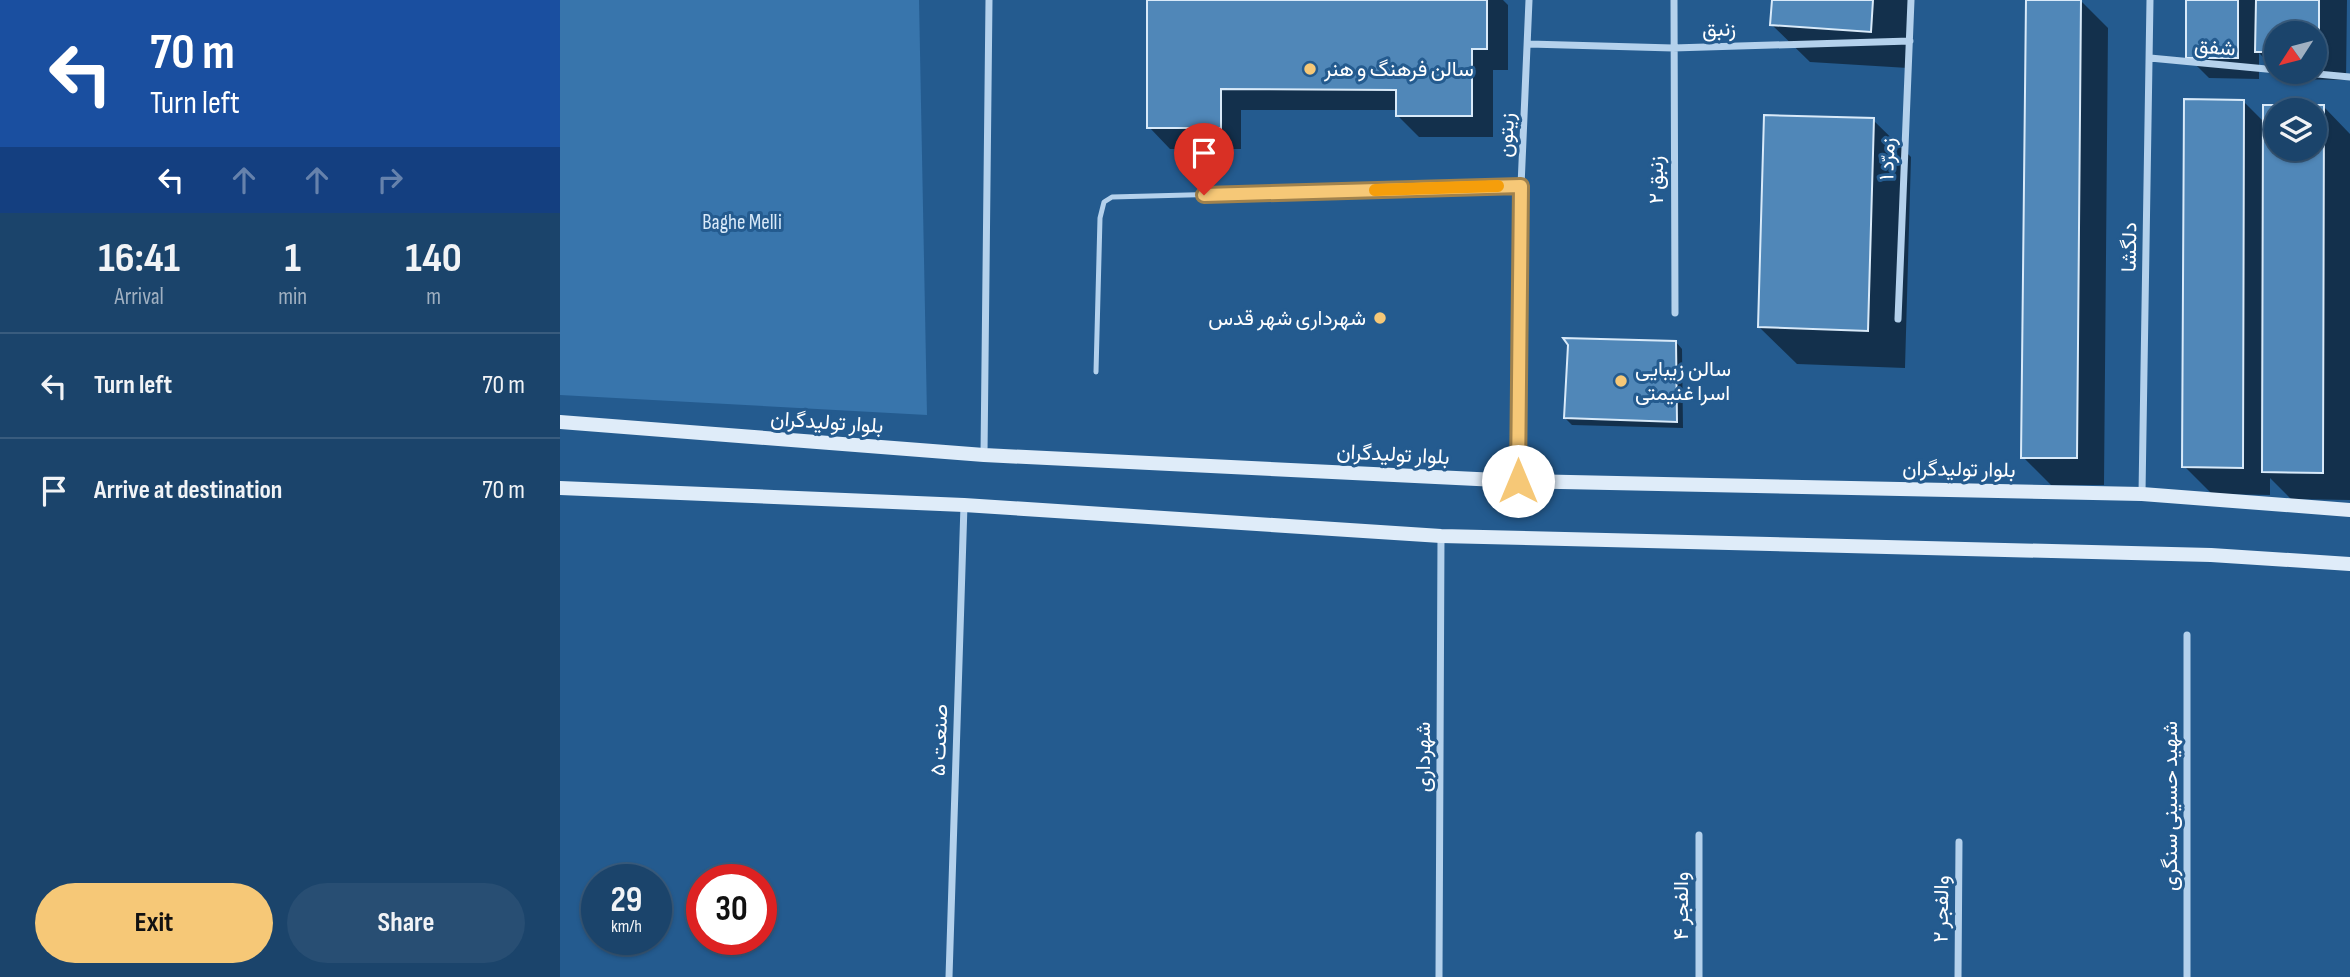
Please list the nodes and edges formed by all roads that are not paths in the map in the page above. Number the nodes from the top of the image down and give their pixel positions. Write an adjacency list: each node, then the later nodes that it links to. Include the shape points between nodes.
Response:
1 (989, 0): 18 (street)
2 (1529, 0): 7 (street, زیتون)
3 (1674, 0): 8 (street, زنبق ۲)
4 (1911, 0): 6 (street, زمرّد ۱)
5 (2150, 0): 9 (street, دلگشا)
6 (1910, 41): 8 (street, زنبق); 15 (street, زمرّد ۱)
7 (1528, 44): 8 (street, زنبق); 13 (street, زیتون)
8 (1672, 48): 14 (street, زنبق ۲)
9 (2150, 58): 10 (street, شفق); 21 (street, دلگشا)
10 (2264, 69)
11 (2328, 75): 12 (street)
12 (2350, 77)
13 (1521, 186): 16 (lane, via 1112,197 1104,202 1100,218); 19 (street, زیتون)
14 (1675, 313)
15 (1898, 319)
16 (1096, 372)
17 (560, 422): 18 (main road, بلوار تولیدگران)
18 (984, 455): 19 (main road, بلوار تولیدگران)
19 (1518, 481): 21 (main road, بلوار تولیدگران)
20 (560, 488): 22 (main road)
21 (2142, 494): 23 (main road, بلوار تولیدگران)
22 (964, 505): 24 (main road); 29 (street, صنعت ۵)
23 (2350, 510)
24 (1441, 536): 25 (main road, via 2211,555); 30 (street, شهرداری)
25 (2350, 564)
26 (2187, 635): 33 (street, شهید حسینی سنگری)
27 (1699, 835): 31 (street, والفجر ۴)
28 (1959, 842): 32 (street, والفجر ۲)
29 (949, 977)
30 (1439, 977)
31 (1699, 977)
32 (1958, 977)
33 (2187, 977)

